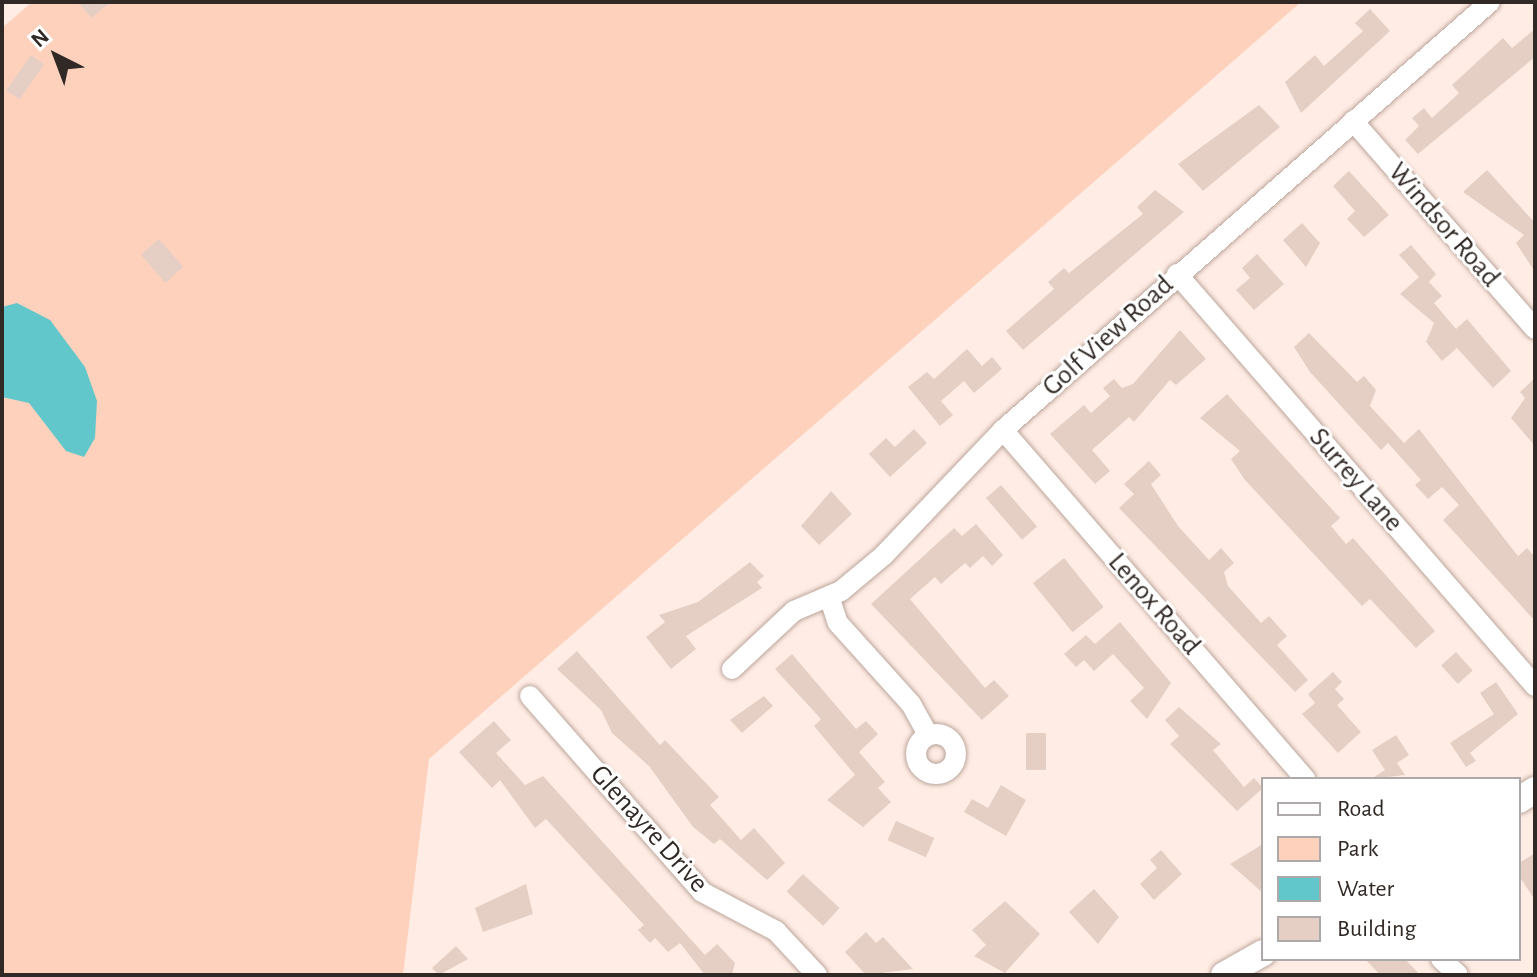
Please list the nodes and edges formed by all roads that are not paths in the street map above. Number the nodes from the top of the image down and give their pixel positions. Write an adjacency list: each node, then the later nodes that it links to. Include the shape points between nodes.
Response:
1 (1490, 2): 2 (street, Golf View Road)
2 (1353, 121): 3 (street, Golf View Road); 4 (street, Windsor Road)
3 (1177, 274): 5 (street, Golf View Road); 8 (street, Surrey Lane)
4 (1535, 329)
5 (1003, 430): 6 (street, Golf View Road, via 895,545); 11 (street, Lenox Road)
6 (829, 596): 7 (street, Golf View Road, via 794,611); 10 (street, via 838,623 911,704)
7 (732, 669)
8 (1535, 686)
9 (530, 696): 14 (street, Glenayre Drive, via 702,892 776,931)
10 (928, 735)
11 (1303, 777)
12 (1261, 954): 15 (main road)
13 (1443, 961): 16 (street)
14 (817, 975)
15 (1224, 975)
16 (1458, 975)

